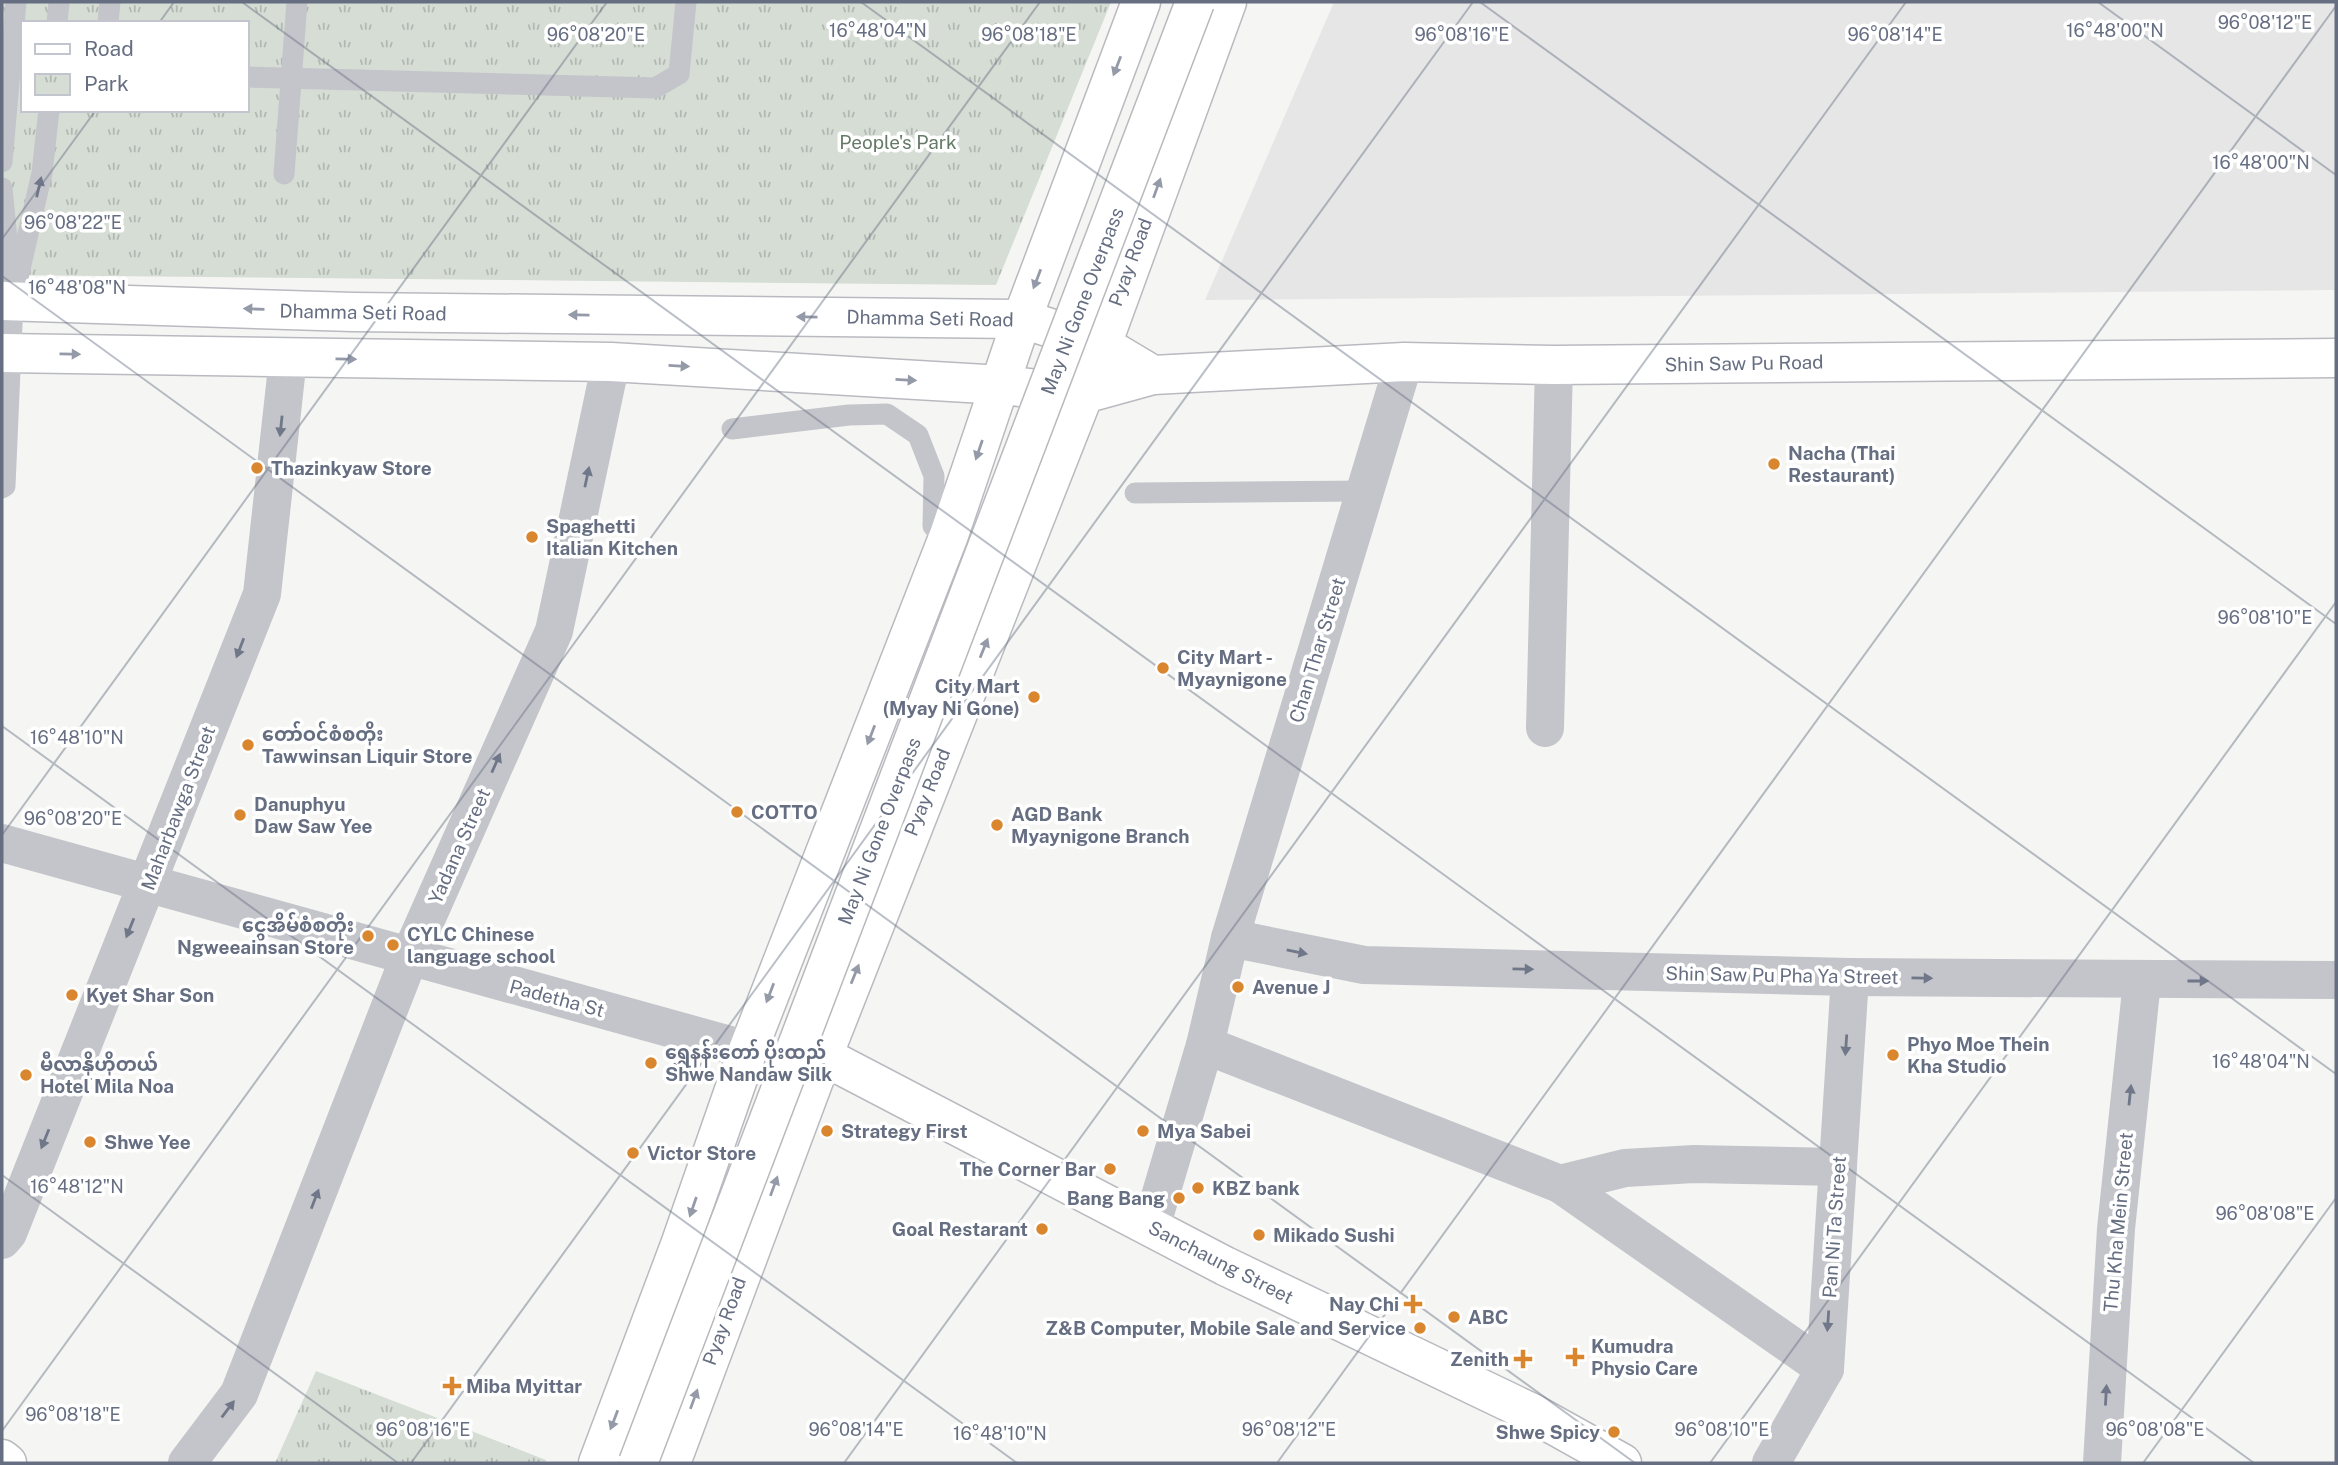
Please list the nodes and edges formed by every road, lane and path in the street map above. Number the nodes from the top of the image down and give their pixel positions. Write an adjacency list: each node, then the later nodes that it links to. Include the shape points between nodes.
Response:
1 (16, 2): 14 (lane)
2 (59, 2): 9 (lane)
3 (110, 2): 10 (lane)
4 (297, 2): 12 (lane)
5 (686, 2): 12 (lane, via 679,74 655,88)
6 (1141, 2): 18 (main road, one-way to 18)
7 (1195, 2): 54 (main road, May Ni Gone Overpass, bridge)
8 (1227, 2): 19 (main road, Pyay Road, one-way to 8)
9 (57, 21)
10 (108, 21)
11 (248, 77): 12 (lane)
12 (291, 80): 15 (lane)
13 (48, 112): 17 (lane, one-way to 13, via 43,173)
14 (2, 162)
15 (284, 174)
16 (2, 188): 17 (lane)
17 (7, 301): 18 (main road, Dhamma Seti Road, one-way to 17, via 354,313); 20 (lane)
18 (1022, 319): 19 (main road, Dhamma Seti Road); 27 (main road)
19 (1101, 344): 26 (main road, Dhamma Seti Road); 28 (main road, Pyay Road)
20 (7, 353): 21 (main road, one-way to 21); 30 (lane)
21 (288, 358): 23 (main road, one-way to 23); 36 (street, Maharbawga Street, one-way to 36, via 262,594)
22 (2336, 358): 25 (main road, Shin Saw Pu Road)
23 (611, 362): 27 (main road, one-way to 27); 38 (street, Yadana Street, one-way to 23, via 554,632)
24 (1404, 362): 25 (main road, Shin Saw Pu Road); 26 (main road, Shin Saw Pu Road); 31 (street, Chan Thar Street)
25 (1554, 365): 34 (street)
26 (1153, 375): 28 (main road)
27 (1002, 386): 28 (main road); 33 (main road, one-way to 33)
28 (1084, 394): 44 (main road, Pyay Road, one-way to 28)
29 (732, 429): 33 (lane, via 887,414 918,435 934,476 933,526 941,535)
30 (2, 488)
31 (1365, 491): 32 (lane); 37 (street, Chan Thar Street)
32 (1135, 493)
33 (949, 535): 43 (main road, one-way to 43)
34 (1545, 728)
35 (2, 843): 36 (street, Padetha St)
36 (148, 884): 38 (street, Padetha St); 48 (street, Maharbawga Street, one-way to 48)
37 (1230, 938): 39 (street, Shin Saw Pu Pha Ya Street, one-way to 39, via 1364,965); 42 (street, Chan Thar Street)
38 (410, 958): 43 (street, Padetha St); 52 (street, Yadana Street, one-way to 38, via 239,1394)
39 (1850, 977): 40 (street, Shin Saw Pu Pha Ya Street, one-way to 40); 45 (street, Pan Ni Ta Street, one-way to 45)
40 (2142, 981): 41 (street, Shin Saw Pu Pha Ya Street, one-way to 41); 58 (street, Thu Kha Mein Street, one-way to 40, via 2116,1229)
41 (2336, 981)
42 (1205, 1045): 46 (street); 47 (street, Chan Thar Street)
43 (748, 1050): 53 (main road, one-way to 53)
44 (823, 1056): 47 (main road, Sanchaung Street); 55 (main road, Pyay Road, one-way to 44)
45 (1838, 1167): 46 (street, via 1694,1164 1625,1168); 49 (street, Pan Ni Ta Street, one-way to 49)
46 (1560, 1184): 49 (street)
47 (1151, 1227): 56 (main road, Sanchaung Street)
48 (2, 1240)
49 (1825, 1369): 57 (street, Pan Ni Ta Street)
50 (2, 1460): 51 (main road)
51 (7, 1463)
52 (187, 1463)
53 (598, 1463)
54 (638, 1463)
55 (671, 1463)
56 (1622, 1463)
57 (1771, 1463)
58 (2102, 1463)

